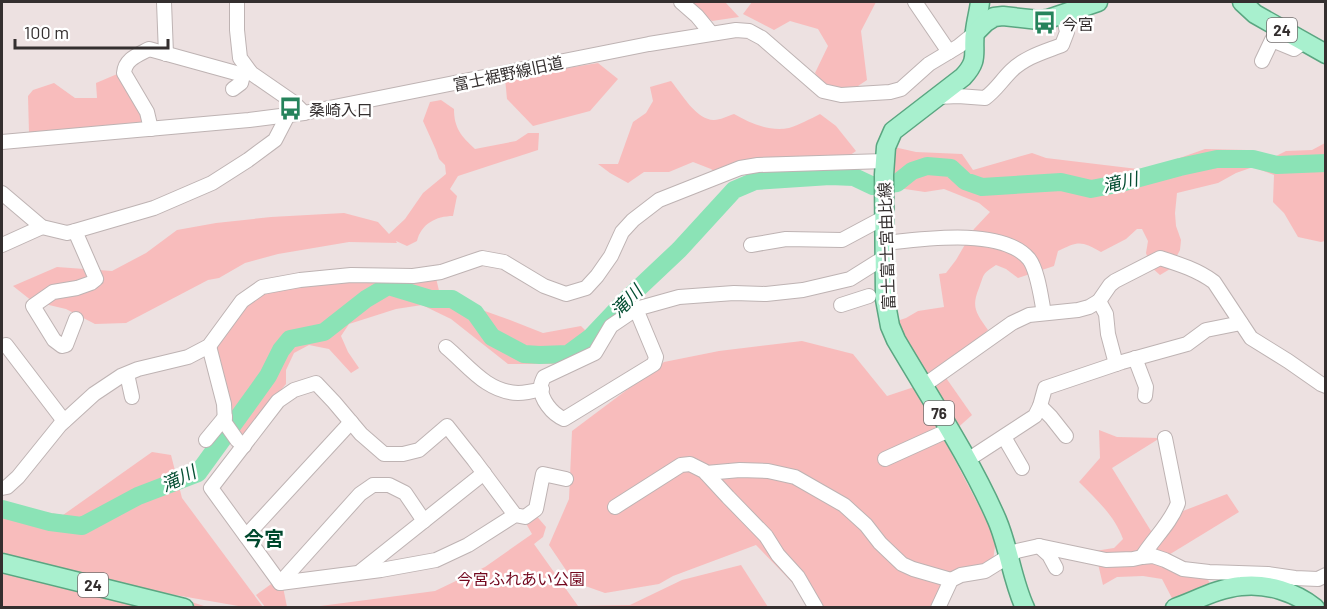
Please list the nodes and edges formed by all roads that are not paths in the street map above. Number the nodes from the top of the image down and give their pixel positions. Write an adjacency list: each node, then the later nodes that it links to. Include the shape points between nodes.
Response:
1 (164, 2): 13 (street)
2 (237, 2): 15 (street, via 240,58)
3 (681, 2): 9 (street)
4 (915, 2): 12 (street)
5 (980, 2): 10 (main road, 富士富士宮由比線 / 76)
6 (1098, 2): 8 (main road)
7 (1242, 2): 11 (main road, 24, via 1255,14)
8 (1073, 8): 10 (main road, via 1048,19 994,18); 17 (street, via 1062,45 1030,57 985,99)
9 (711, 33): 12 (street, 富士裾野線旧道, via 749,31 823,90 841,95 901,88); 18 (street, 富士裾野線旧道)
10 (975, 33): 12 (street, 富士裾野線旧道); 17 (main road, 富士富士宮由比線 / 76, via 972,68)
11 (1319, 50): 14 (street, via 1294,49 1272,40)
12 (949, 52)
13 (166, 54): 15 (street); 20 (street, via 149,49 125,67 124,73 147,112)
14 (1262, 62)
15 (247, 73): 16 (street); 18 (street)
16 (233, 89)
17 (938, 97): 22 (main road, 富士富士宮由比線 / 76, via 893,131 886,147)
18 (304, 113): 19 (street, 富士裾野線旧道)
19 (288, 116): 20 (street, 富士裾野線旧道); 26 (street, via 275,140 212,183 155,207)
20 (151, 129): 21 (street, 富士裾野線旧道)
21 (2, 142)
22 (884, 168): 24 (main road, 富士富士宮由比線 / 76); 38 (street, via 749,166 659,200 622,232 611,256 586,288 566,294 504,262 482,258 441,272 413,276 351,275 262,287 242,301)
23 (2, 193): 25 (street)
24 (885, 215): 28 (street, via 842,240 786,238); 29 (main road, 富士富士宮由比線 / 76)
25 (42, 227): 26 (street); 27 (street)
26 (75, 231): 35 (street, via 96,279 77,288 52,292 33,306 62,346 66,345)
27 (2, 245)
28 (750, 245)
29 (885, 250): 33 (street, via 850,279 766,294 680,297); 34 (street, via 949,237 998,241 1030,261); 43 (main road, 富士富士宮由比線 / 76, via 885,299 890,326)
30 (869, 296): 32 (street)
31 (1099, 301): 34 (street, via 1089,308); 36 (street, via 1115,281 1160,258 1208,277); 41 (street, via 1106,314)
32 (841, 305)
33 (636, 309): 45 (street, via 611,326 595,353 544,377); 45 (street, via 656,357 654,364 564,419 551,410 543,399)
34 (1044, 313): 43 (street, via 1012,323)
35 (76, 319)
36 (1241, 323): 40 (street, via 1206,330 1187,344); 44 (street, via 1251,338)
37 (6, 345): 50 (street)
38 (209, 346): 42 (street, via 188,357); 49 (street)
39 (446, 347): 45 (street, via 496,388 520,393)
40 (1135, 358): 41 (street); 46 (street, via 1146,387)
41 (1116, 364): 48 (street, via 1045,388)
42 (127, 374): 47 (street); 50 (street, via 94,394)
43 (923, 386): 52 (main road, 富士富士宮由比線 / 76)
44 (1326, 386)
45 (542, 389)
46 (1144, 396)
47 (132, 397)
48 (1040, 406): 53 (street); 54 (street, via 1035,416)
49 (225, 420): 56 (street); 57 (street)
50 (64, 421): 64 (street, via 18,477)
51 (351, 423): 57 (street, via 316,382 278,401); 61 (street, via 384,453 403,454 419,450 447,426); 68 (street)
52 (949, 429): 58 (street); 59 (main road, 富士富士宮由比線 / 76)
53 (1065, 436)
54 (1004, 437): 59 (street); 60 (street)
55 (1165, 438): 71 (street, via 1178,503)
56 (206, 440)
57 (240, 443): 68 (street, via 211,488)
58 (885, 459)
59 (966, 461): 70 (main road, 富士富士宮由比線 / 76, via 998,522)
60 (1022, 468)
61 (484, 473): 66 (street); 67 (street)
62 (706, 473): 65 (street, via 690,464 681,465); 76 (street, via 768,471 795,477 844,505 902,564); 79 (street, via 766,536)
63 (566, 479): 66 (street, via 543,474 536,509 525,517)
64 (2, 488)
65 (615, 507)
66 (514, 515): 74 (street, via 436,560)
67 (424, 521): 74 (street); 77 (street, via 405,494 389,484 373,485 360,494)
68 (246, 536): 77 (street)
69 (1039, 546): 70 (street); 71 (street, via 1106,560); 73 (street)
70 (1009, 557): 76 (street, via 985,571); 81 (main road, 富士富士宮由比線 / 76)
71 (1142, 557): 75 (street, via 1153,556 1183,569 1209,572 1318,579)
72 (2, 563): 78 (main road, 24)
73 (1056, 568)
74 (360, 573): 77 (street)
75 (1326, 575)
76 (951, 580): 80 (street)
77 (280, 583)
78 (184, 608)
79 (816, 608)
80 (938, 608)
81 (1024, 608)
82 (1175, 608): 83 (main road, via 1242,586 1282,590)
83 (1315, 608)

